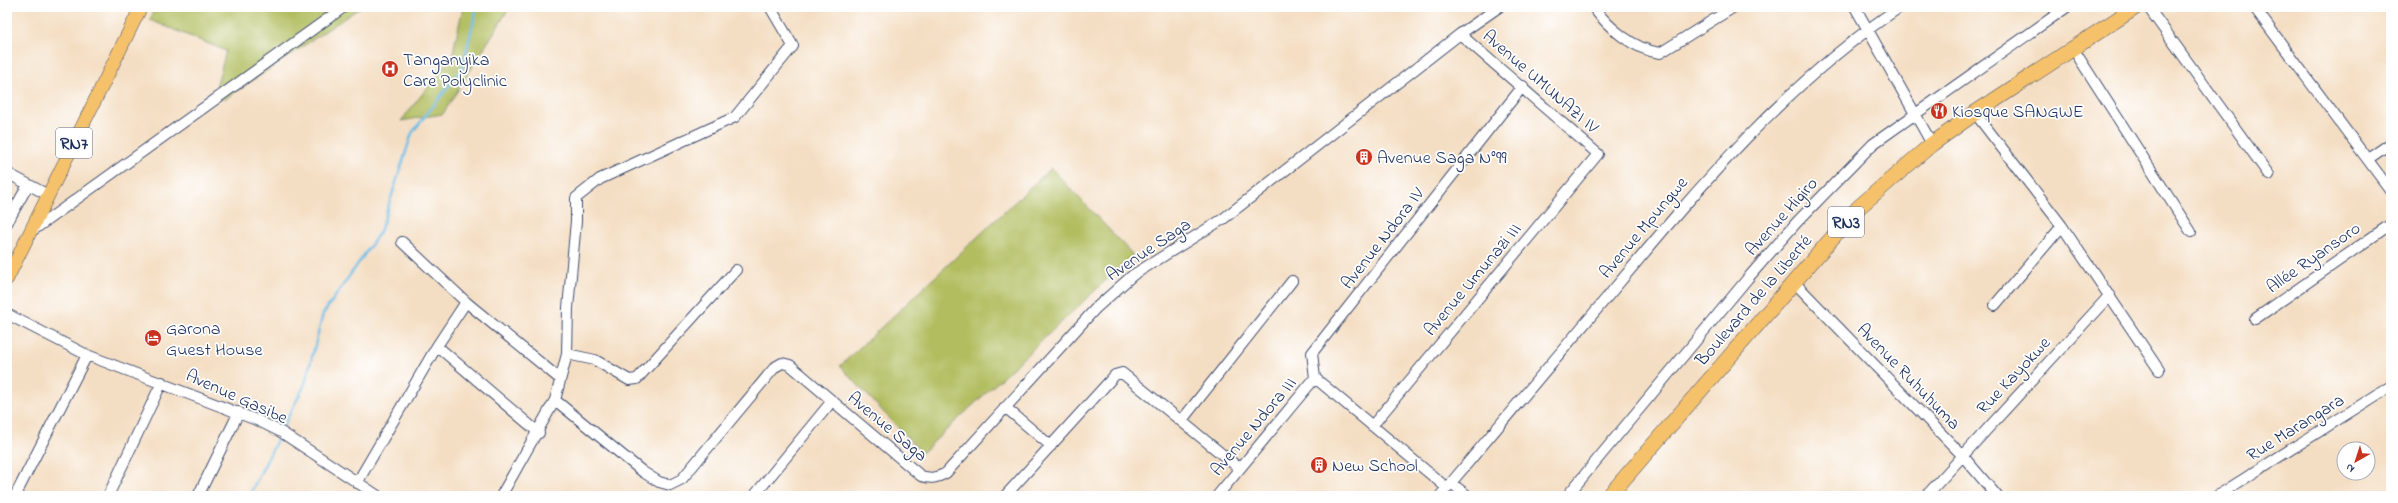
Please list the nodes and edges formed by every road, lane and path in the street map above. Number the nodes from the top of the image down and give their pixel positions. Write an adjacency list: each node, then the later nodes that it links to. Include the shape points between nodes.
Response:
1 (141, 7): 27 (main road, RN7)
2 (344, 7): 31 (street)
3 (770, 7): 44 (street, via 793,46 735,117 600,179 576,198)
4 (1499, 7): 14 (street, Avenue Saga)
5 (1593, 7): 6 (street, via 1608,25 1650,52 1660,53)
6 (1734, 7)
7 (1855, 7): 13 (street)
8 (1900, 7): 13 (street, Avenue Mpungwe)
9 (2067, 7): 17 (street, Avenue Higiro)
10 (2136, 7): 15 (highway, Boulevard de la Liberté / RN3)
11 (2148, 7): 24 (street)
12 (2254, 7): 22 (street)
13 (1867, 29): 17 (street); 62 (street, Avenue Mpungwe, via 1769,114 1704,182)
14 (1460, 34): 16 (street, Avenue UMUNAZI IV); 53 (street, Avenue Saga, via 1293,167 1223,219 1133,275 1096,308)
15 (2072, 47): 18 (highway, Boulevard de la Liberté / RN3); 32 (street)
16 (1523, 86): 21 (street, Avenue UMUNAZI IV); 47 (street, Avenue Ndora IV, via 1312,353)
17 (1914, 113): 20 (street); 72 (street, Avenue Higiro, via 1873,144 1797,222)
18 (1975, 113): 20 (highway, Boulevard de la Liberté / RN3); 30 (street)
19 (2391, 143): 22 (street)
20 (1932, 144): 37 (highway, Boulevard de la Liberté / RN3, via 1859,207)
21 (1598, 154): 56 (street, Avenue Umunazi III)
22 (2368, 159): 26 (street)
23 (7, 174): 25 (street)
24 (2269, 175)
25 (28, 185): 27 (street); 28 (street)
26 (2391, 191)
27 (48, 195): 31 (main road, RN7)
28 (7, 223)
29 (2391, 224): 42 (street, Allée Ryansoro)
30 (2062, 226): 38 (street); 40 (street)
31 (32, 231): 35 (main road, RN7)
32 (2191, 232)
33 (402, 242): 39 (street)
34 (736, 270): 44 (street, via 638,379 629,380 595,360)
35 (7, 279)
36 (1292, 281): 55 (street)
37 (1794, 282): 59 (street, Avenue Ruhuhuma); 73 (highway, Boulevard de la Liberté / RN3)
38 (2110, 295): 46 (street); 59 (street, Rue Kayokwe)
39 (466, 302): 43 (street); 48 (street)
40 (1995, 305)
41 (7, 314): 45 (street, Avenue Gasibe)
42 (2255, 319)
43 (437, 346): 57 (street); 61 (street)
44 (567, 354): 48 (street)
45 (87, 355): 49 (street, Avenue Gasibe); 63 (street)
46 (2159, 370)
47 (1315, 378): 56 (street); 60 (street, Avenue Ndora III)
48 (560, 379): 52 (street)
49 (162, 382): 54 (street, Avenue Gasibe); 64 (street)
50 (2391, 386): 76 (street, Rue Marangara)
51 (829, 399): 52 (street, Avenue Saga, via 790,365 782,363 775,367 682,479 670,485 659,482 643,472); 53 (street, Avenue Saga, via 921,476 930,479 946,473); 68 (street)
52 (555, 400): 57 (street)
53 (1005, 407): 58 (street)
54 (239, 412): 61 (street, Avenue Gasibe, via 281,432); 65 (street)
55 (1182, 420): 58 (street, via 1122,373 1115,375); 60 (street)
56 (1372, 426): 62 (street)
57 (539, 432): 67 (street)
58 (1051, 446): 69 (street)
59 (1962, 455): 74 (street, Rue Kayokwe); 75 (street, Avenue Ruhuhuma)
60 (1239, 468): 70 (street, Avenue Ndora III)
61 (357, 483): 66 (street, Avenue Gasibe)
62 (1446, 489): 71 (street)
63 (15, 496)
64 (108, 496)
65 (198, 496)
66 (378, 496)
67 (501, 496)
68 (754, 496)
69 (1005, 496)
70 (1217, 496)
71 (1468, 496)
72 (1567, 496)
73 (1609, 496)
74 (1926, 496)
75 (1997, 496)
76 (2217, 496)

